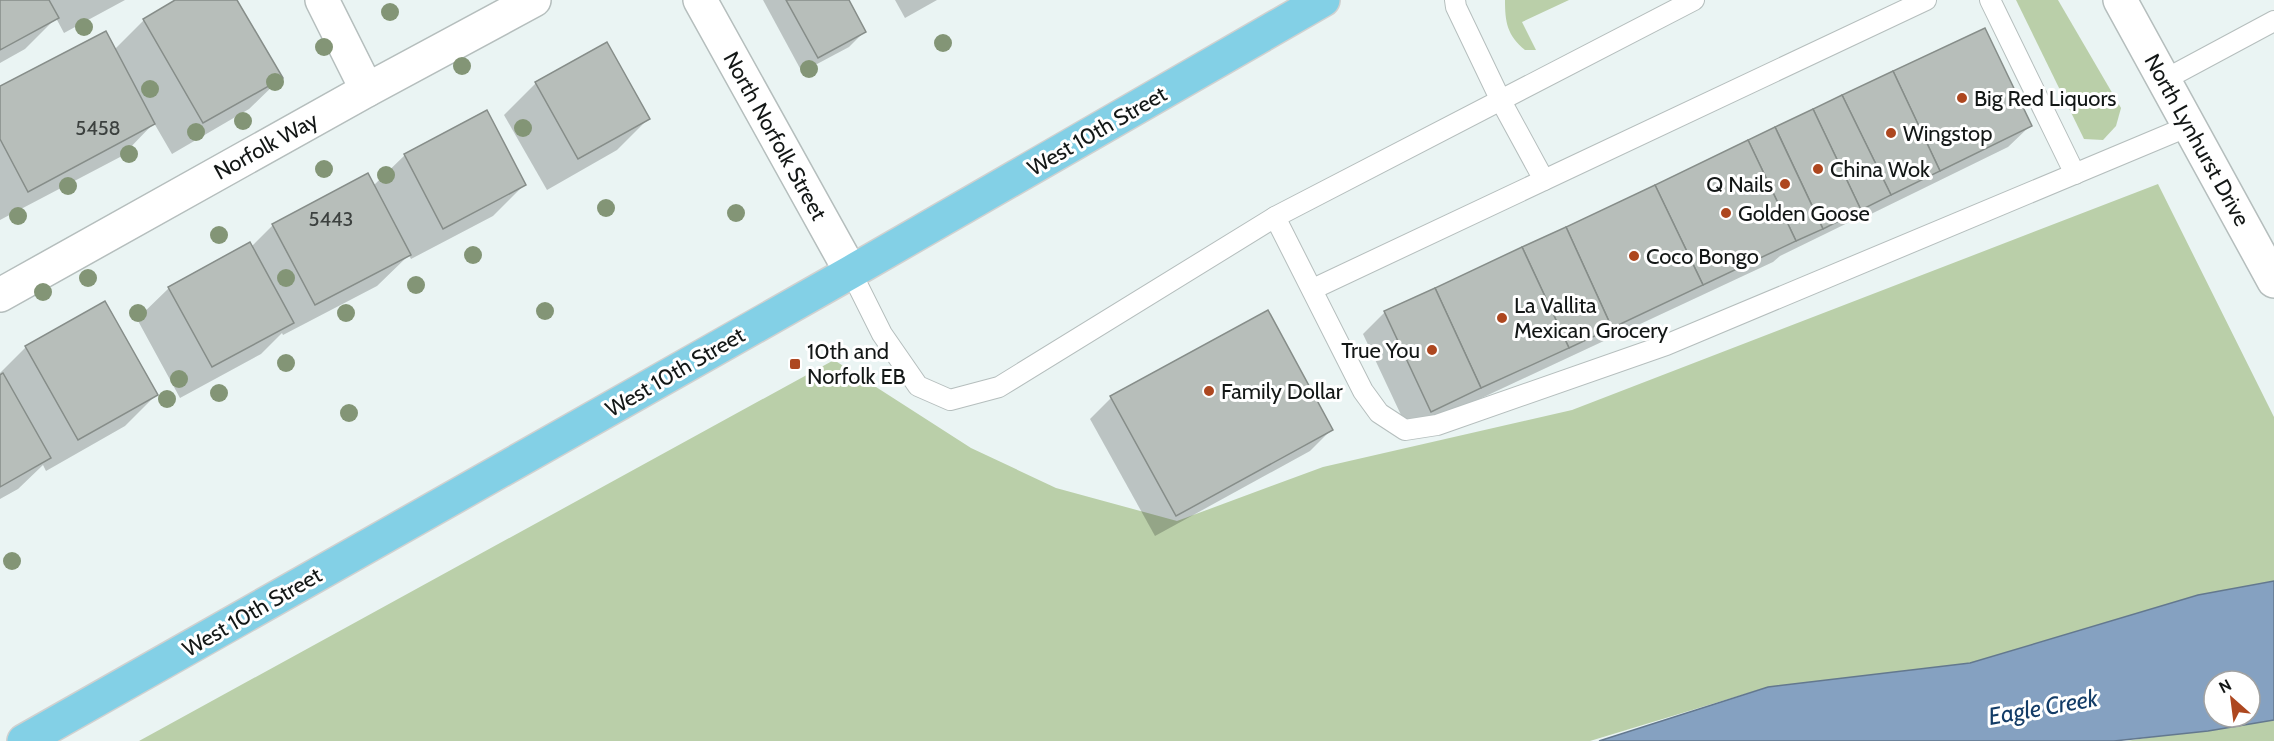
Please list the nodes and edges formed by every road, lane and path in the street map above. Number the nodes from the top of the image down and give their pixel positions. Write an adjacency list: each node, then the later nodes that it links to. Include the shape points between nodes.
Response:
1 (322, 0): 12 (street)
2 (534, 0): 12 (street, Norfolk Way)
3 (700, 0): 18 (street, North Norfolk Street)
4 (1323, 0): 18 (main road, West 10th Street)
5 (1455, 0): 13 (lane)
6 (1694, 0): 13 (lane)
7 (1926, 0): 16 (lane)
8 (1990, 0): 15 (lane)
9 (2120, 0): 11 (street, North Lynhurst Drive)
10 (2274, 21): 11 (lane)
11 (2164, 80): 14 (street, North Lynhurst Drive)
12 (367, 90): 21 (street, Norfolk Way)
13 (1501, 101): 16 (lane); 17 (lane)
14 (2189, 126): 15 (lane); 19 (street, North Lynhurst Drive)
15 (2075, 174): 20 (lane, via 1666,345 1437,425 1405,430 1379,413 1363,391)
16 (1544, 180): 20 (lane)
17 (1275, 218): 18 (lane, via 999,387 950,400 918,386 882,334); 20 (lane)
18 (851, 272): 22 (main road, West 10th Street)
19 (2274, 281)
20 (1313, 290)
21 (0, 295)
22 (24, 741)

